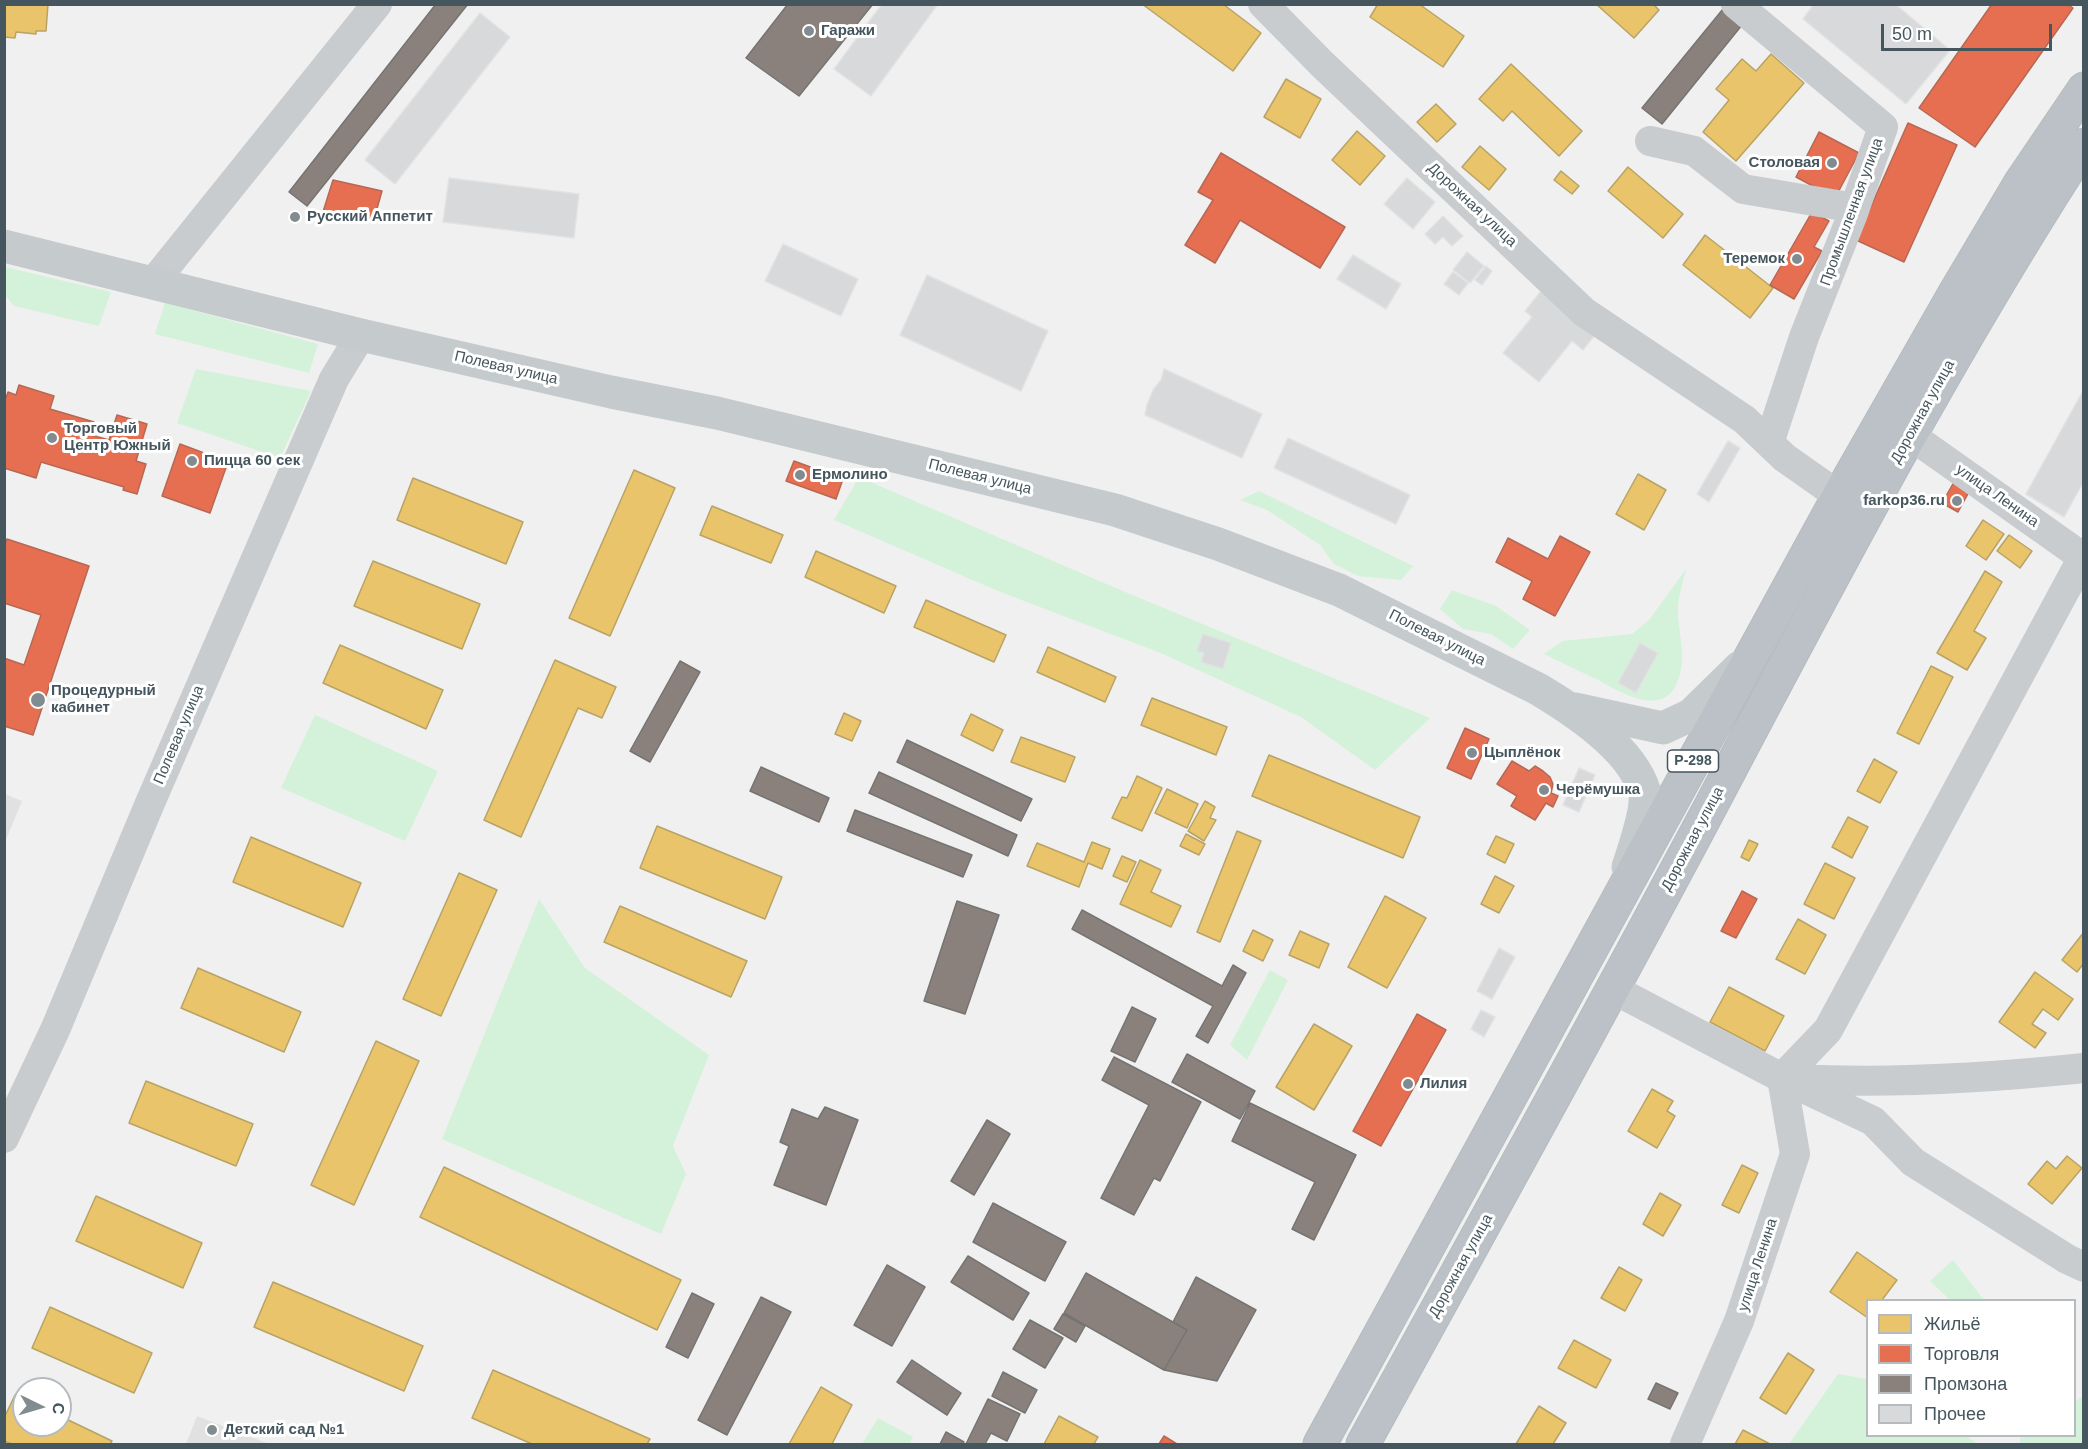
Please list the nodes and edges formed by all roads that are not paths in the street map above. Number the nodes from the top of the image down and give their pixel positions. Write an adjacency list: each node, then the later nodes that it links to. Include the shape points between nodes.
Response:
1 (377, 4): 9 (street)
2 (1263, 4): 12 (street, Дорожная улица, via 1584,312 1745,420)
3 (1736, 4): 7 (street, Промышленная улица, via 1883,126)
4 (2084, 89): 13 (highway, Дорожная улица / Р-298, via 2021,182)
5 (1650, 141): 7 (street, via 1694,151 1743,189)
6 (2084, 145): 11 (highway, Дорожная улица / Р-298, via 1977,315)
7 (1855, 208): 12 (street, Промышленная улица, via 1804,337)
8 (4, 246): 9 (main road, Полевая улица)
9 (152, 284): 10 (main road, Полевая улица)
10 (361, 335): 16 (main road, Полевая улица, via 717,413 1115,510 1339,590); 21 (street, Полевая улица, via 334,379 55,1030)
11 (1910, 435): 14 (street, улица Ленина); 18 (highway, Дорожная улица / Р-298)
12 (1769, 443): 13 (street, Дорожная улица)
13 (1839, 496): 15 (highway, Дорожная улица / Р-298)
14 (2083, 557): 20 (street, via 1828,1030)
15 (1748, 659): 16 (main road, via 1691,715 1664,728); 17 (highway, Дорожная улица / Р-298)
16 (1568, 707): 17 (main road, via 1626,754 1645,792 1639,835)
17 (1616, 902): 23 (highway, Дорожная улица / Р-298)
18 (1613, 989): 20 (street); 24 (highway, Дорожная улица / Р-298)
19 (2084, 1068): 20 (street, via 1992,1078 1851,1082)
20 (1782, 1078): 22 (street, via 1873,1121 1913,1162); 25 (street, улица Ленина, via 1795,1154 1739,1321)
21 (4, 1138)
22 (2084, 1267)
23 (1320, 1444)
24 (1363, 1444)
25 (1685, 1444)

